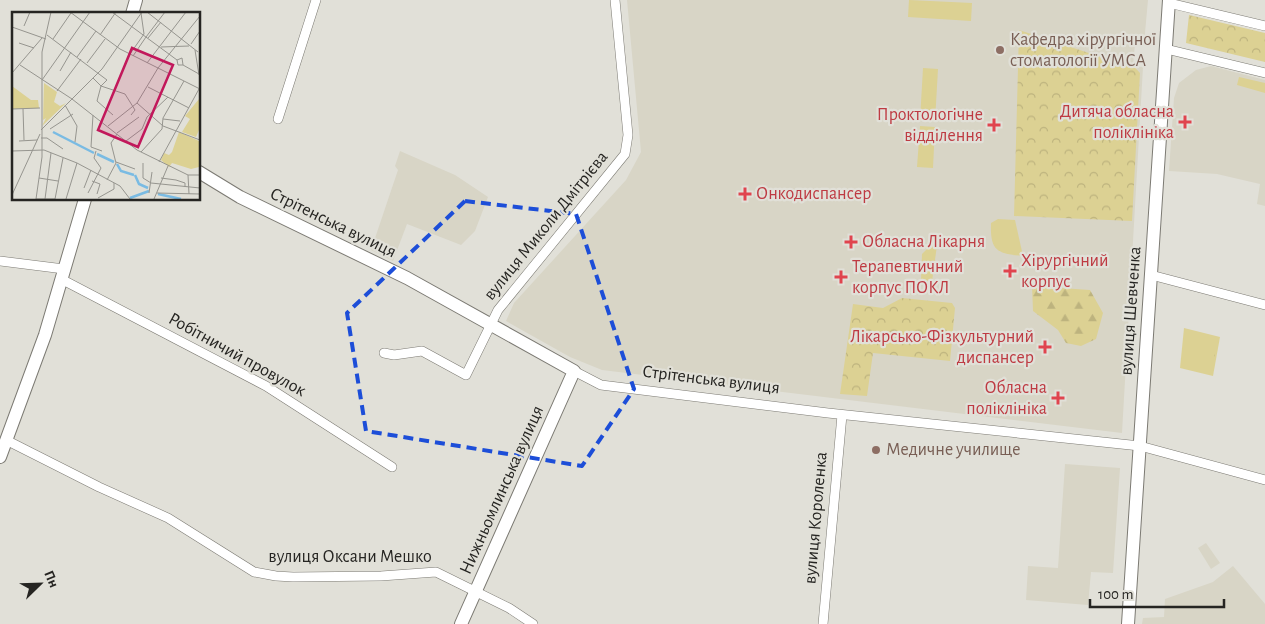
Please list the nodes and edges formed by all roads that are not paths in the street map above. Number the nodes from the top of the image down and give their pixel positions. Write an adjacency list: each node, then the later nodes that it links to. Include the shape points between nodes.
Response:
1 (316, 0): 7 (street)
2 (615, 0): 14 (street, вулиця Миколи Дмітрієва, via 628,135 625,154 498,310)
3 (1169, 2): 4 (street); 5 (main road, вулиця Шевченка)
4 (1265, 26)
5 (1166, 48): 6 (street); 12 (main road, вулиця Шевченка)
6 (1265, 72)
7 (278, 119)
8 (200, 173): 14 (main road, Стрітенська вулиця, via 240,197 407,278)
9 (85, 200): 11 (main road)
10 (0, 261): 11 (street)
11 (63, 274): 19 (main road, via 45,335); 20 (street, Робітничий провулок, via 266,386)
12 (1151, 275): 13 (street); 18 (main road, вулиця Шевченка)
13 (1265, 305)
14 (491, 324): 15 (street, вулиця Миколи Дмітрієва, via 466,375 422,351 394,355); 16 (main road, Стрітенська вулиця)
15 (384, 353)
16 (574, 371): 17 (street, Стрітенська вулиця, via 601,385); 22 (main road, Нижньомлинська вулиця)
17 (842, 415): 18 (street, Стрітенська вулиця); 25 (street, вулиця Короленка)
18 (1140, 446): 21 (street, Стрітенська вулиця); 26 (main road, вулиця Шевченка)
19 (2, 449): 22 (street, вулиця Оксани Мешко, via 98,486 168,518 254,572 293,577 436,572)
20 (392, 467)
21 (1265, 480)
22 (476, 591): 23 (main road, Нижньомлинська вулиця); 24 (street, вулиця Оксани Мешко)
23 (461, 624)
24 (534, 624)
25 (824, 624)
26 (1128, 624)

